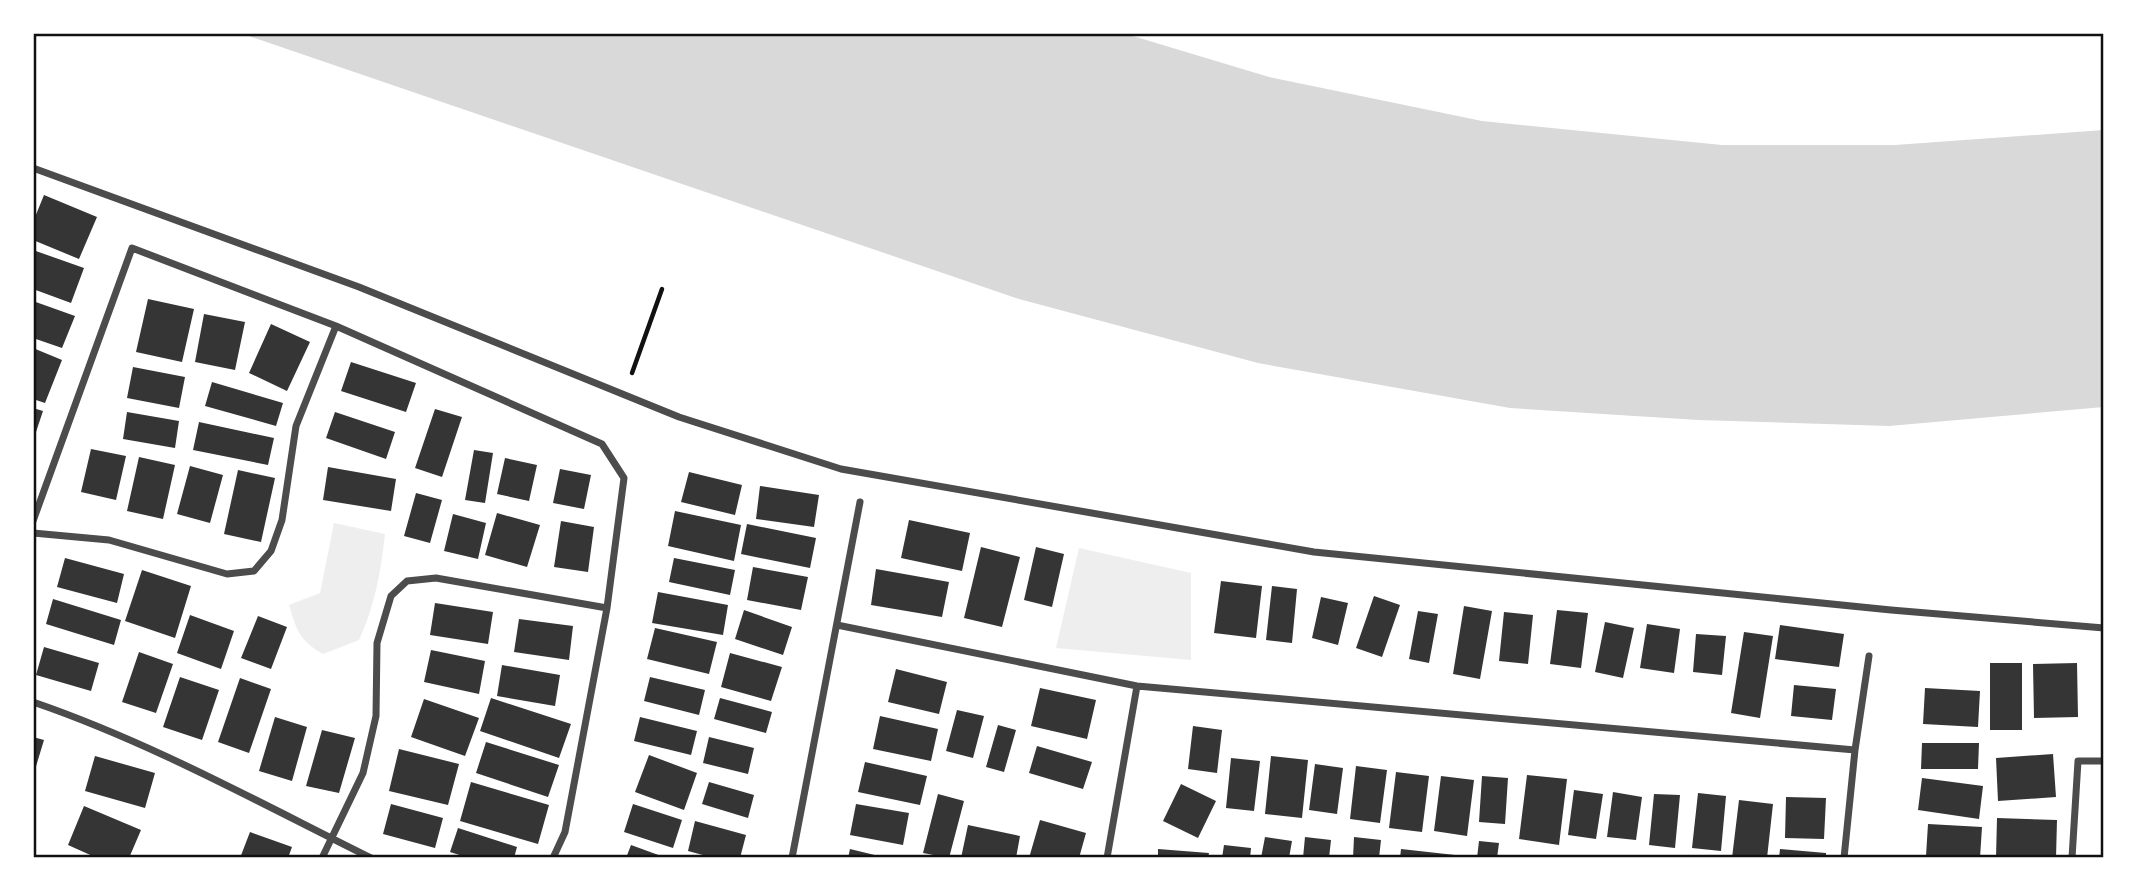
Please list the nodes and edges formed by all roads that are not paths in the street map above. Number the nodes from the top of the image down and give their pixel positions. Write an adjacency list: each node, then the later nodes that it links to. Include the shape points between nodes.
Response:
1 (33, 168): 8 (street, via 359,287 679,417 841,470 1314,552)
2 (335, 326): 4 (street, via 132,248); 5 (street, via 296,426 282,520 271,551 254,571 227,574 109,540); 6 (street, via 602,444 624,478)
3 (860, 502): 7 (street)
4 (33, 521)
5 (33, 533)
6 (607, 608): 14 (street, via 436,578 407,581 391,596 377,643 376,716 363,773); 17 (street, via 565,832)
7 (837, 625): 10 (street); 18 (street)
8 (2104, 628)
9 (1869, 656): 12 (street)
10 (1137, 686): 12 (street); 19 (street)
11 (33, 702): 14 (street, via 166,755)
12 (1855, 750): 20 (street)
13 (2104, 761): 21 (street, via 2078,761)
14 (332, 838): 15 (street); 16 (street)
15 (321, 858)
16 (371, 858)
17 (553, 858)
18 (792, 858)
19 (1107, 858)
20 (1844, 858)
21 (2072, 858)

